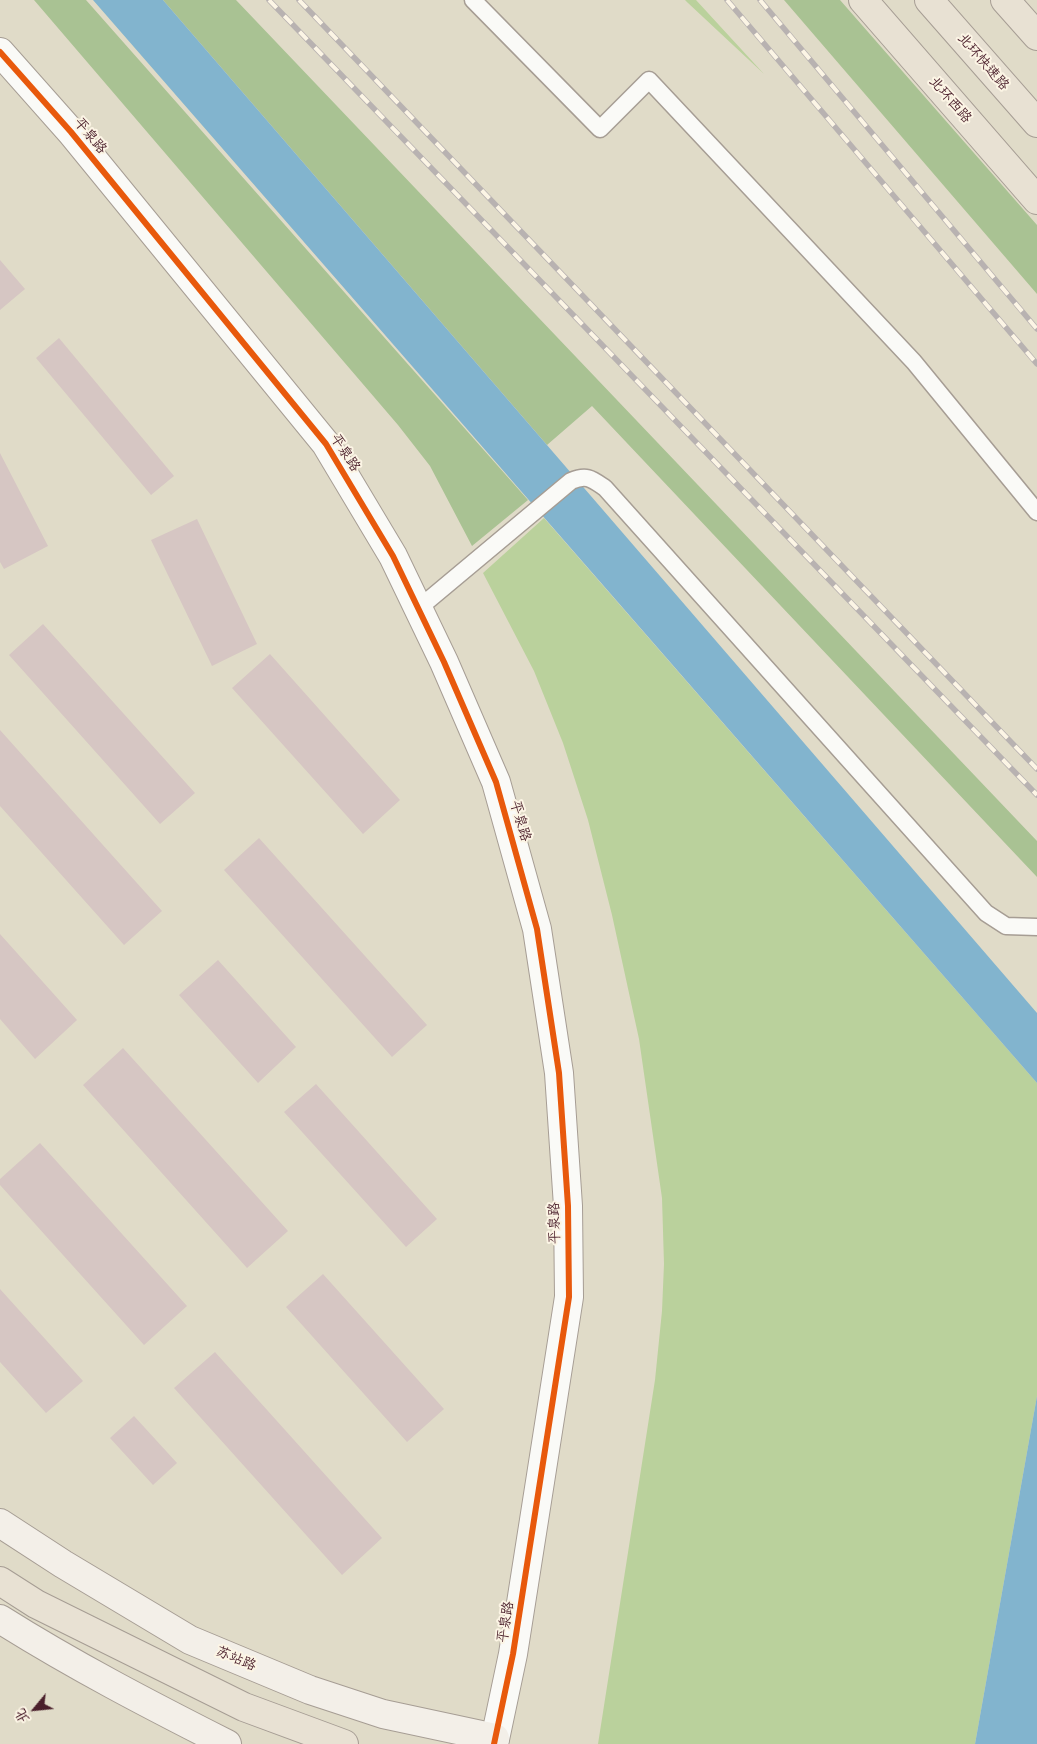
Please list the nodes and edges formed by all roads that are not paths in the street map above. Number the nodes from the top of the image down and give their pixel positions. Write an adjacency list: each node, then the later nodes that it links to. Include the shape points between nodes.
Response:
1 (473, 0): 9 (lane, via 600,129 649,80 914,362)
2 (863, 0): 8 (main road, 北环西路)
3 (929, 0): 7 (main road, 北环快速路)
4 (1006, 0): 5 (main road)
5 (1037, 36)
6 (0, 52): 10 (street, 平泉路, via 71,132 326,444 393,556)
7 (1037, 123)
8 (1037, 200)
9 (1037, 512)
10 (418, 608): 11 (lane, via 571,481 581,476 593,479 605,488 986,913 1006,926); 15 (street, 平泉路, via 496,782 537,929 559,1073 569,1297 513,1654)
11 (1037, 927)
12 (0, 1523): 15 (main road, 苏站路, via 190,1640 310,1690 383,1714)
13 (0, 1581): 17 (main road, via 36,1604 244,1707)
14 (0, 1619): 16 (main road, via 42,1646)
15 (495, 1741)
16 (227, 1744)
17 (344, 1744)

